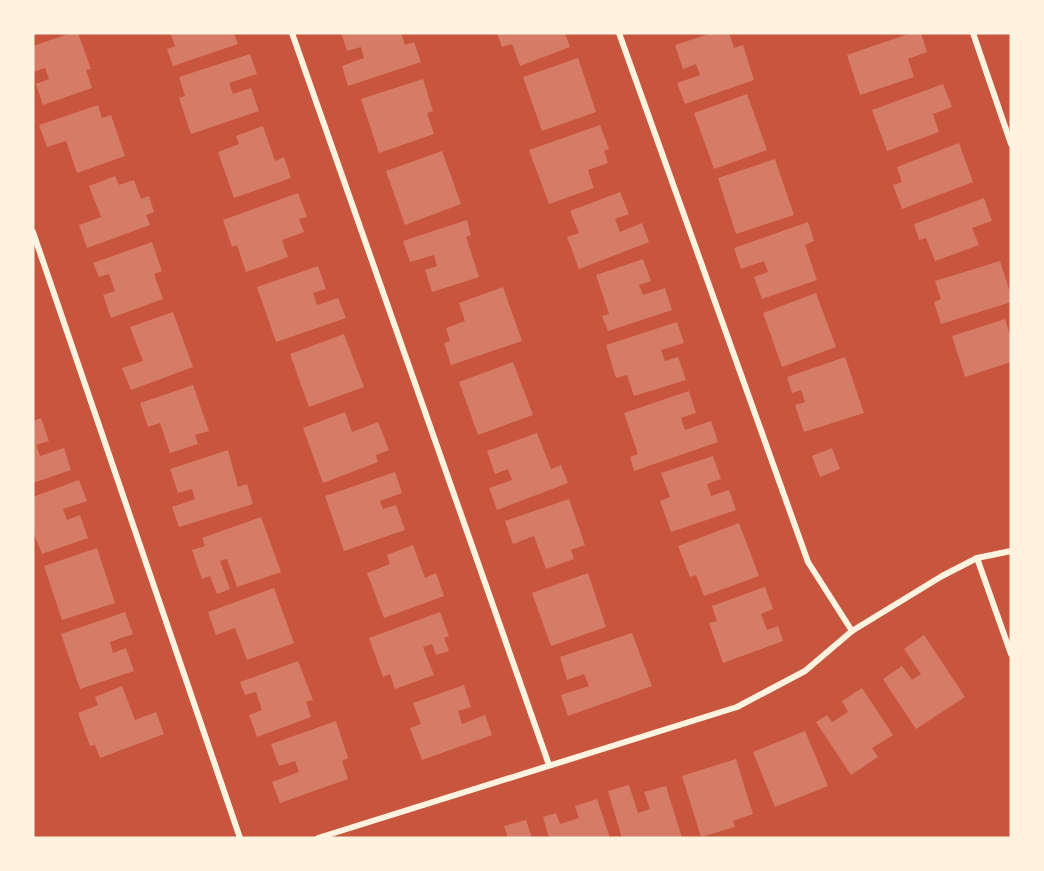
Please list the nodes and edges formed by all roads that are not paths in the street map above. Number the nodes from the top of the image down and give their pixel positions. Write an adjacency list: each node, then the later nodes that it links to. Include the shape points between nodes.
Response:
1 (292, 33): 10 (street)
2 (620, 33): 8 (street, via 808,562)
3 (973, 33): 4 (street)
4 (1011, 144)
5 (33, 232): 11 (street)
6 (1011, 551): 7 (street)
7 (977, 558): 8 (street); 9 (street)
8 (852, 631): 10 (street, via 805,671 737,707)
9 (1011, 654)
10 (549, 765): 12 (street)
11 (240, 838)
12 (318, 838)

